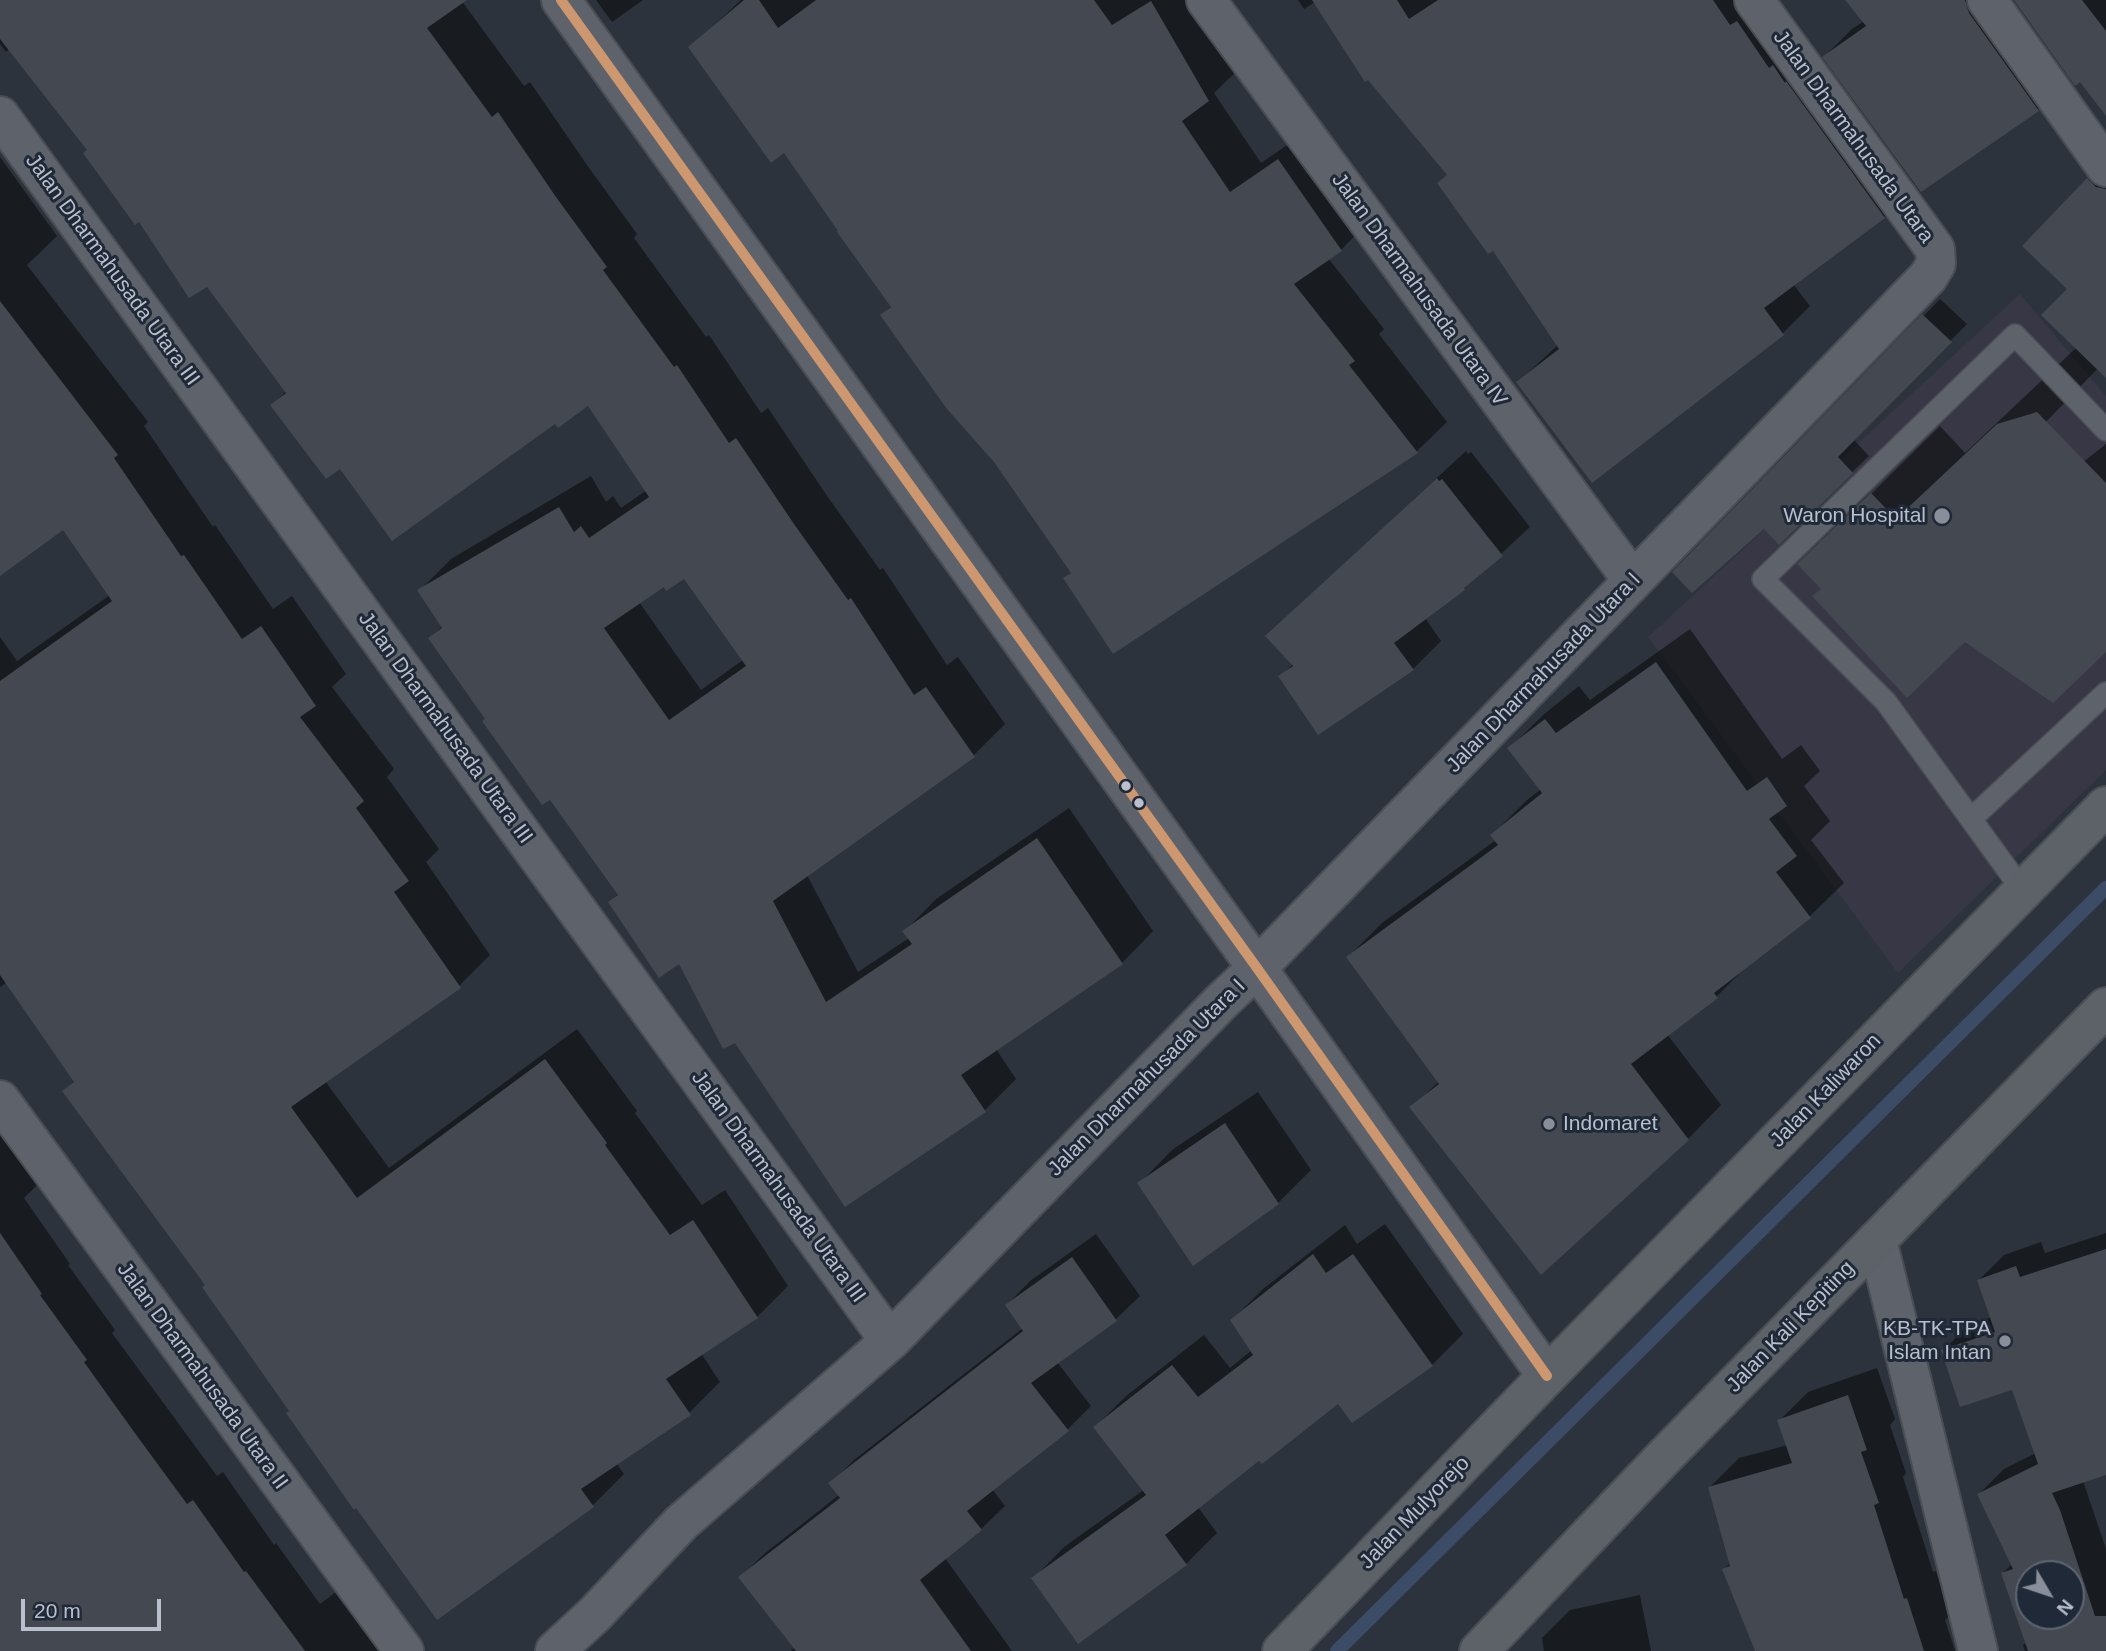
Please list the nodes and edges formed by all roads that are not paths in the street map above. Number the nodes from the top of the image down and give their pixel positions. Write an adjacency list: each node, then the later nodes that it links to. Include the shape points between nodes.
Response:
1 (561, 0): 14 (street)
2 (1206, 0): 9 (street, Jalan Dharmahusada Utara IV)
3 (1754, 0): 7 (street, Jalan Dharmahusada Utara, via 1935,249 1936,264)
4 (1987, 0): 6 (street)
5 (0, 116): 18 (street, Jalan Dharmahusada Utara III)
6 (2106, 167)
7 (1928, 277): 9 (street, Jalan Dharmahusada Utara I)
8 (2106, 430): 12 (lane, via 2015,335 1763,579 1886,702)
9 (1633, 581): 14 (street, Jalan Dharmahusada Utara I)
10 (2106, 693): 12 (lane)
11 (2106, 806): 13 (main road, Jalan Kaliwaron)
12 (1971, 819): 13 (lane)
13 (2023, 891): 19 (main road, Jalan Kaliwaron)
14 (1256, 968): 18 (street, Jalan Dharmahusada Utara I); 19 (street)
15 (2106, 1007): 17 (main road, Jalan Kali Kepiting)
16 (0, 1100): 21 (street, Jalan Dharmahusada Utara II)
17 (1877, 1240): 20 (main road, Jalan Kali Kepiting, via 1666,1455); 24 (street)
18 (890, 1341): 22 (street, Jalan Dharmahusada Utara I, via 681,1523)
19 (1547, 1376): 23 (main road, Jalan Mulyorejo)
20 (1492, 1645)
21 (404, 1651)
22 (555, 1651)
23 (1282, 1651)
24 (1978, 1651)

